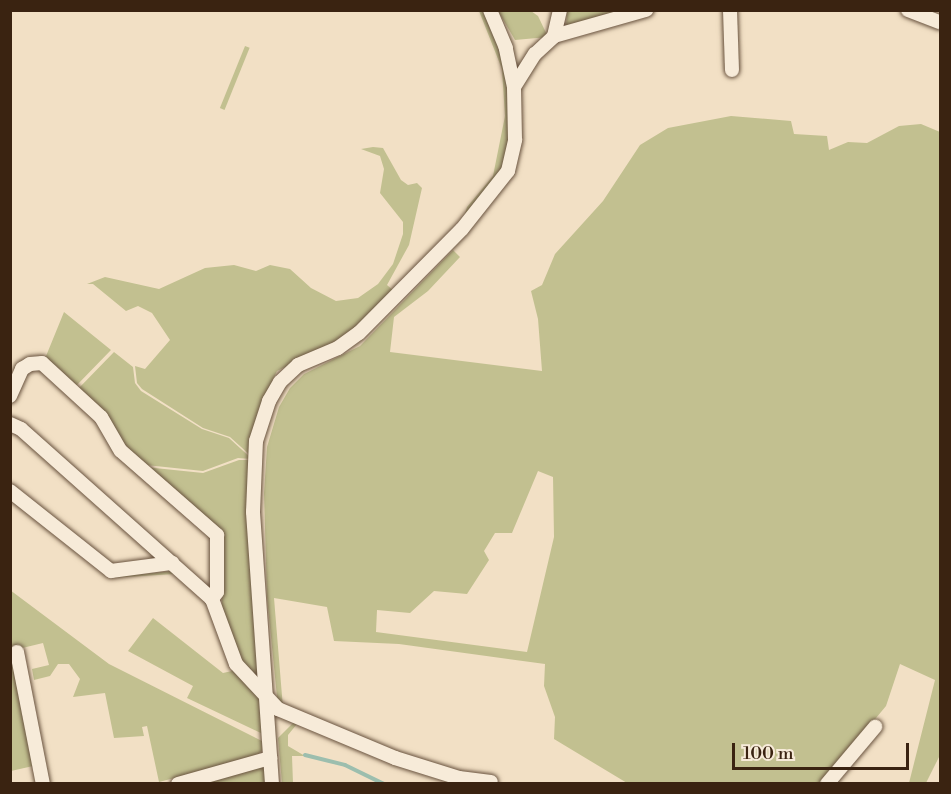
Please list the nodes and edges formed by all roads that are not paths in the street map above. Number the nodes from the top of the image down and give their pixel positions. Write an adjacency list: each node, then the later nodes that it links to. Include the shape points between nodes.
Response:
1 (490, 10): 9 (street, via 506,48)
2 (560, 10): 7 (street)
3 (646, 10): 7 (street)
4 (730, 10): 8 (street)
5 (908, 10): 6 (street)
6 (940, 22)
7 (554, 36): 9 (street, via 535,54)
8 (732, 70)
9 (514, 87): 16 (street, via 513,156 489,199 359,333 338,348 298,365 280,382 269,401 256,441 252,477)
10 (10, 396): 14 (street, via 22,369 30,363 42,363 101,417 121,450 217,535 217,592)
11 (10, 424): 13 (street, via 29,436)
12 (10, 491): 13 (street, via 111,571)
13 (172, 563): 14 (street)
14 (212, 599): 16 (street, via 236,664)
15 (17, 652): 20 (street)
16 (266, 699): 18 (street); 19 (street, via 290,715 394,758 459,778)
17 (875, 728): 23 (street)
18 (270, 758): 21 (street); 22 (street)
19 (491, 782)
20 (43, 783)
21 (178, 783)
22 (272, 783)
23 (827, 783)

